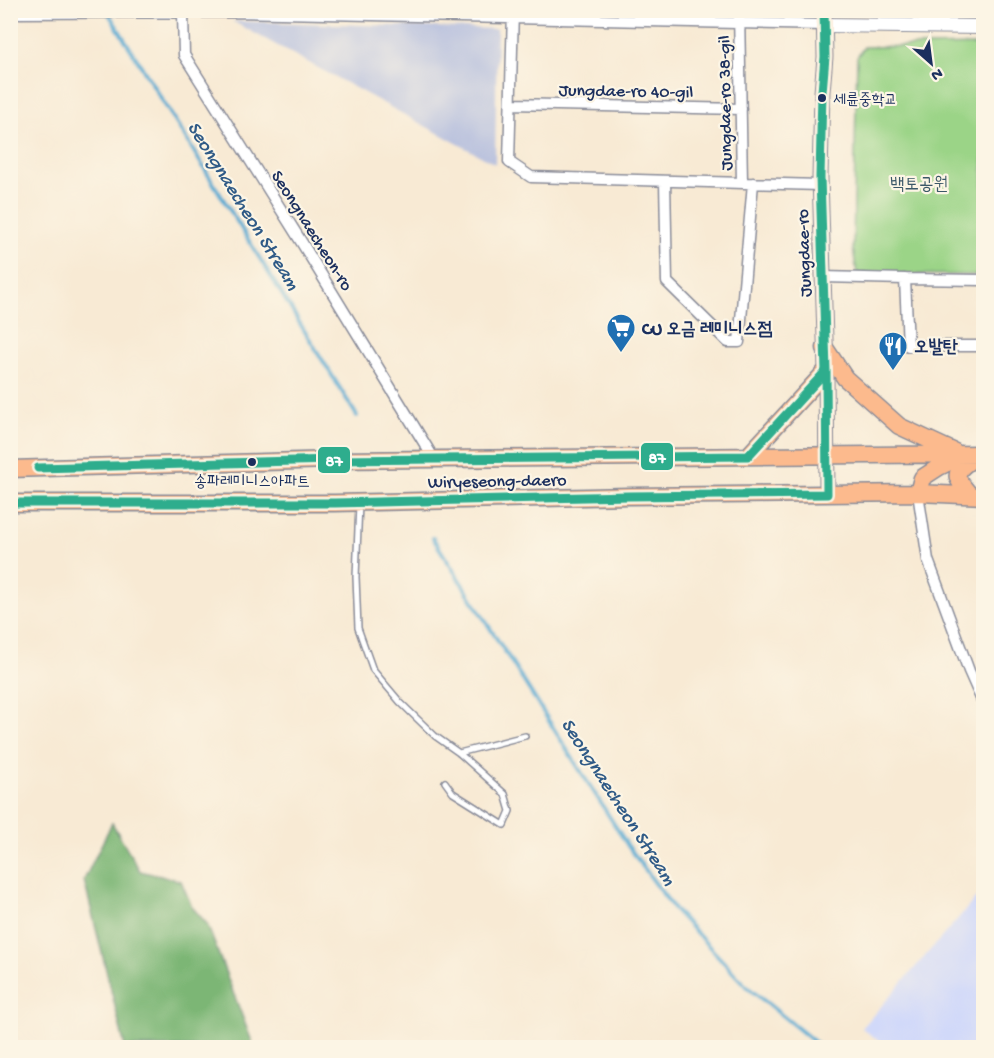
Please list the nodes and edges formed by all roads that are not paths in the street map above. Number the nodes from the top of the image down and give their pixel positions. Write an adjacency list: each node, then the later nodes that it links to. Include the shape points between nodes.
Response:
1 (739, 10): 10 (street, Jungdae-ro 38-gil)
2 (934, 10): 11 (street)
3 (236, 11): 6 (street, Jungdae-ro 38-gil); 7 (street, Jungdae-ro 38-gil)
4 (11, 12): 5 (street, Jungdae-ro 38-gil)
5 (163, 12): 6 (street, Jungdae-ro 38-gil)
6 (183, 13): 27 (street, Seongnaecheon-ro, via 184,55)
7 (335, 13): 8 (street, Jungdae-ro 38-gil)
8 (513, 14): 10 (street, Jungdae-ro 38-gil); 13 (street)
9 (825, 18): 10 (street, Jungdae-ro 38-gil); 11 (street); 17 (main road, Jungdae-ro)
10 (739, 23): 14 (street, Jungdae-ro 38-gil)
11 (935, 26): 12 (street)
12 (984, 27)
13 (511, 104): 14 (street, Jungdae-ro 40-gil); 15 (street, via 509,162 531,177)
14 (741, 109): 16 (street, Jungdae-ro 38-gil)
15 (665, 181): 16 (street); 16 (street, via 667,282 729,342 739,342)
16 (747, 183): 17 (street)
17 (820, 185): 18 (main road, Jungdae-ro)
18 (823, 277): 19 (street); 22 (main road, Jungdae-ro)
19 (905, 279): 20 (street); 21 (street, via 908,346)
20 (984, 279)
21 (984, 346)
22 (825, 348): 23 (main road, Jungdae-ro); 24 (main road, via 845,378 899,426)
23 (826, 371): 25 (main road); 26 (main road, Jungdae-ro)
24 (972, 454): 26 (main road, Wiryeseong-daero); 29 (main road, via 922,478); 31 (main road, via 958,472 958,478)
25 (748, 456): 26 (main road, Wiryeseong-daero); 27 (main road, Wiryeseong-daero)
26 (827, 457): 30 (main road, Jungdae-ro)
27 (434, 459): 28 (main road, Wiryeseong-daero)
28 (10, 469)
29 (918, 493): 30 (main road, Wiryeseong-daero); 31 (main road, Wiryeseong-daero); 34 (street, via 928,560)
30 (827, 494): 32 (main road, Wiryeseong-daero)
31 (977, 496)
32 (359, 502): 33 (main road, Wiryeseong-daero); 36 (lane, via 358,628 373,670 428,730)
33 (10, 503)
34 (984, 705)
35 (525, 736): 36 (lane)
36 (459, 753): 37 (lane, via 505,794 510,811 504,825 453,793)
37 (445, 782)

